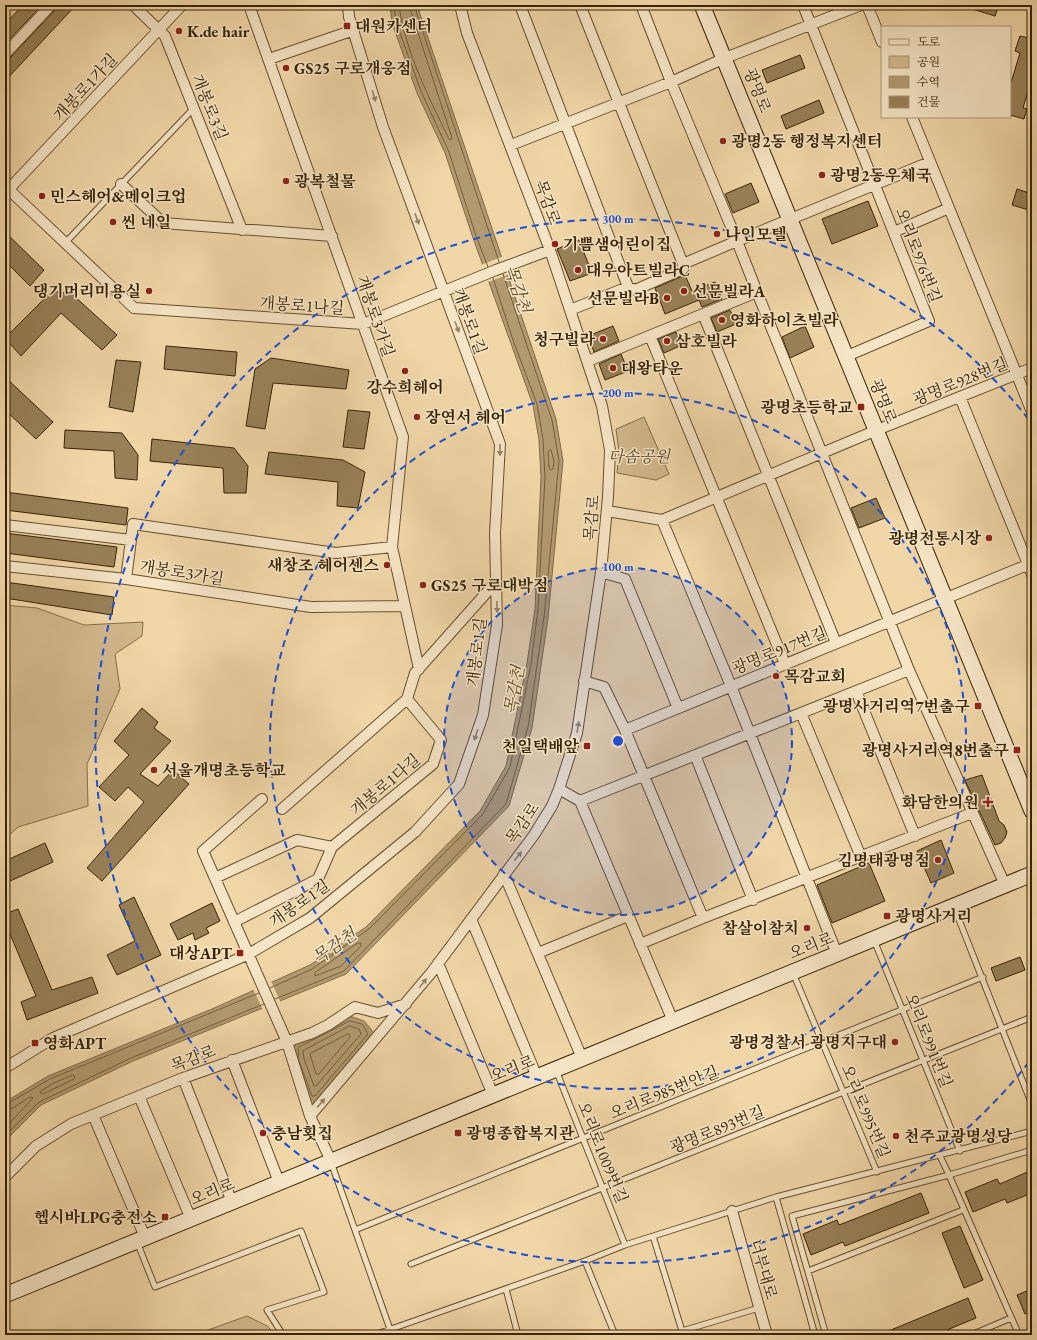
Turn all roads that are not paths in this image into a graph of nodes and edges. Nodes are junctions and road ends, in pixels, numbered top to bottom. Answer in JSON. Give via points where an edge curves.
{"nodes":[{"id":1,"x":51,"y":5,"type":"edge"},
{"id":2,"x":133,"y":5,"type":"edge"},
{"id":3,"x":182,"y":5,"type":"edge"},
{"id":4,"x":249,"y":5,"type":"edge"},
{"id":5,"x":348,"y":5,"type":"edge"},
{"id":6,"x":460,"y":5,"type":"edge"},
{"id":7,"x":520,"y":5,"type":"edge"},
{"id":8,"x":580,"y":5,"type":"edge"},
{"id":9,"x":641,"y":5,"type":"edge"},
{"id":10,"x":702,"y":5,"type":"edge"},
{"id":11,"x":803,"y":5,"type":"edge"},
{"id":12,"x":862,"y":5,"type":"edge"},
{"id":13,"x":867,"y":5,"type":"edge"},
{"id":14,"x":811,"y":24,"type":"junction"},
{"id":15,"x":159,"y":30,"type":"junction"},
{"id":16,"x":354,"y":30,"type":"junction"},
{"id":17,"x":881,"y":40,"type":"edge"},
{"id":18,"x":5,"y":54,"type":"edge"},
{"id":19,"x":725,"y":58,"type":"junction"},
{"id":20,"x":269,"y":59,"type":"junction"},
{"id":21,"x":671,"y":82,"type":"junction"},
{"id":22,"x":618,"y":103,"type":"junction"},
{"id":23,"x":194,"y":107,"type":"junction"},
{"id":24,"x":912,"y":118,"type":"edge"},
{"id":25,"x":565,"y":124,"type":"junction"},
{"id":26,"x":511,"y":145,"type":"junction"},
{"id":27,"x":930,"y":162,"type":"junction"},
{"id":28,"x":121,"y":184,"type":"junction"},
{"id":29,"x":876,"y":185,"type":"junction"},
{"id":30,"x":7,"y":188,"type":"edge"},
{"id":31,"x":949,"y":208,"type":"junction"},
{"id":32,"x":791,"y":219,"type":"junction"},
{"id":33,"x":242,"y":230,"type":"junction"},
{"id":34,"x":894,"y":232,"type":"junction"},
{"id":35,"x":332,"y":236,"type":"junction"},
{"id":36,"x":737,"y":241,"type":"junction"},
{"id":37,"x":65,"y":243,"type":"junction"},
{"id":38,"x":550,"y":250,"type":"junction"},
{"id":39,"x":683,"y":264,"type":"junction"},
{"id":40,"x":628,"y":287,"type":"junction"},
{"id":41,"x":443,"y":291,"type":"junction"},
{"id":42,"x":757,"y":292,"type":"junction"},
{"id":43,"x":570,"y":310,"type":"junction"},
{"id":44,"x":703,"y":314,"type":"junction"},
{"id":45,"x":363,"y":324,"type":"junction"},
{"id":46,"x":650,"y":336,"type":"junction"},
{"id":47,"x":847,"y":356,"type":"junction"},
{"id":48,"x":588,"y":361,"type":"junction"},
{"id":49,"x":1032,"y":368,"type":"edge"},
{"id":50,"x":1016,"y":374,"type":"junction"},
{"id":51,"x":960,"y":397,"type":"junction"},
{"id":52,"x":1032,"y":412,"type":"edge"},
{"id":53,"x":877,"y":430,"type":"junction"},
{"id":54,"x":823,"y":452,"type":"junction"},
{"id":55,"x":769,"y":475,"type":"junction"},
{"id":56,"x":717,"y":497,"type":"junction"},
{"id":57,"x":607,"y":511,"type":"junction"},
{"id":58,"x":662,"y":520,"type":"junction"},
{"id":59,"x":5,"y":525,"type":"edge"},
{"id":60,"x":131,"y":540,"type":"junction"},
{"id":61,"x":392,"y":547,"type":"junction"},
{"id":62,"x":5,"y":566,"type":"edge"},
{"id":63,"x":1031,"y":567,"type":"edge"},
{"id":64,"x":601,"y":572,"type":"junction"},
{"id":65,"x":126,"y":579,"type":"junction"},
{"id":66,"x":496,"y":582,"type":"junction"},
{"id":67,"x":945,"y":598,"type":"junction"},
{"id":68,"x":405,"y":606,"type":"junction"},
{"id":69,"x":890,"y":621,"type":"junction"},
{"id":70,"x":836,"y":643,"type":"junction"},
{"id":71,"x":785,"y":664,"type":"junction"},
{"id":72,"x":419,"y":669,"type":"junction"},
{"id":73,"x":909,"y":670,"type":"junction"},
{"id":74,"x":584,"y":681,"type":"junction"},
{"id":75,"x":731,"y":686,"type":"junction"},
{"id":76,"x":856,"y":691,"type":"junction"},
{"id":77,"x":407,"y":699,"type":"junction"},
{"id":78,"x":678,"y":708,"type":"junction"},
{"id":79,"x":801,"y":713,"type":"junction"},
{"id":80,"x":625,"y":730,"type":"junction"},
{"id":81,"x":750,"y":733,"type":"junction"},
{"id":82,"x":695,"y":755,"type":"junction"},
{"id":83,"x":643,"y":776,"type":"junction"},
{"id":84,"x":559,"y":788,"type":"junction"},
{"id":85,"x":262,"y":799,"type":"dead end"},
{"id":86,"x":580,"y":801,"type":"junction"},
{"id":87,"x":282,"y":809,"type":"dead end"},
{"id":88,"x":1032,"y":810,"type":"edge"},
{"id":89,"x":972,"y":813,"type":"junction"},
{"id":90,"x":915,"y":836,"type":"junction"},
{"id":91,"x":332,"y":847,"type":"junction"},
{"id":92,"x":861,"y":857,"type":"junction"},
{"id":93,"x":504,"y":874,"type":"junction"},
{"id":94,"x":1032,"y":874,"type":"edge"},
{"id":95,"x":215,"y":878,"type":"junction"},
{"id":96,"x":807,"y":878,"type":"junction"},
{"id":97,"x":1005,"y":885,"type":"junction"},
{"id":98,"x":753,"y":900,"type":"junction"},
{"id":99,"x":954,"y":906,"type":"junction"},
{"id":100,"x":628,"y":916,"type":"junction"},
{"id":101,"x":703,"y":918,"type":"junction"},
{"id":102,"x":471,"y":919,"type":"junction"},
{"id":103,"x":234,"y":922,"type":"junction"},
{"id":104,"x":874,"y":939,"type":"junction"},
{"id":105,"x":640,"y":944,"type":"junction"},
{"id":106,"x":538,"y":953,"type":"junction"},
{"id":107,"x":837,"y":954,"type":"junction"},
{"id":108,"x":249,"y":957,"type":"junction"},
{"id":109,"x":438,"y":963,"type":"junction"},
{"id":110,"x":793,"y":972,"type":"junction"},
{"id":111,"x":983,"y":978,"type":"junction"},
{"id":112,"x":406,"y":1004,"type":"junction"},
{"id":113,"x":902,"y":1010,"type":"junction"},
{"id":114,"x":1032,"y":1017,"type":"edge"},
{"id":115,"x":672,"y":1021,"type":"junction"},
{"id":116,"x":1003,"y":1028,"type":"junction"},
{"id":117,"x":285,"y":1038,"type":"junction"},
{"id":118,"x":822,"y":1042,"type":"junction"},
{"id":119,"x":582,"y":1058,"type":"junction"},
{"id":120,"x":232,"y":1060,"type":"junction"},
{"id":121,"x":923,"y":1060,"type":"junction"},
{"id":122,"x":5,"y":1068,"type":"edge"},
{"id":123,"x":556,"y":1069,"type":"junction"},
{"id":124,"x":537,"y":1077,"type":"junction"},
{"id":125,"x":183,"y":1078,"type":"junction"},
{"id":126,"x":843,"y":1092,"type":"junction"},
{"id":127,"x":493,"y":1095,"type":"junction"},
{"id":128,"x":139,"y":1096,"type":"junction"},
{"id":129,"x":1032,"y":1105,"type":"edge"},
{"id":130,"x":93,"y":1115,"type":"junction"},
{"id":131,"x":310,"y":1116,"type":"junction"},
{"id":132,"x":1032,"y":1131,"type":"edge"},
{"id":133,"x":583,"y":1138,"type":"junction"},
{"id":134,"x":1032,"y":1150,"type":"edge"},
{"id":135,"x":960,"y":1151,"type":"junction"},
{"id":136,"x":940,"y":1156,"type":"junction"},
{"id":137,"x":331,"y":1161,"type":"junction"},
{"id":138,"x":877,"y":1172,"type":"junction"},
{"id":139,"x":948,"y":1175,"type":"junction"},
{"id":140,"x":5,"y":1177,"type":"edge"},
{"id":141,"x":279,"y":1182,"type":"junction"},
{"id":142,"x":604,"y":1188,"type":"junction"},
{"id":143,"x":776,"y":1197,"type":"junction"},
{"id":144,"x":232,"y":1202,"type":"junction"},
{"id":145,"x":963,"y":1210,"type":"junction"},
{"id":146,"x":732,"y":1211,"type":"junction"},
{"id":147,"x":191,"y":1219,"type":"junction"},
{"id":148,"x":355,"y":1230,"type":"junction"},
{"id":149,"x":653,"y":1236,"type":"junction"},
{"id":150,"x":141,"y":1239,"type":"junction"},
{"id":151,"x":625,"y":1245,"type":"junction"},
{"id":152,"x":585,"y":1261,"type":"junction"},
{"id":153,"x":410,"y":1264,"type":"dead end"},
{"id":154,"x":808,"y":1272,"type":"junction"},
{"id":155,"x":506,"y":1289,"type":"junction"},
{"id":156,"x":5,"y":1295,"type":"edge"},
{"id":157,"x":760,"y":1308,"type":"junction"},
{"id":158,"x":1011,"y":1318,"type":"junction"},
{"id":159,"x":391,"y":1332,"type":"edge"},
{"id":160,"x":683,"y":1333,"type":"edge"},
{"id":161,"x":1032,"y":1334,"type":"edge"},
{"id":162,"x":283,"y":1335,"type":"edge"},
{"id":163,"x":374,"y":1335,"type":"edge"},
{"id":164,"x":518,"y":1335,"type":"edge"},
{"id":165,"x":615,"y":1335,"type":"edge"},
{"id":166,"x":767,"y":1335,"type":"edge"},
{"id":167,"x":815,"y":1335,"type":"edge"},
{"id":168,"x":826,"y":1335,"type":"edge"},
{"id":169,"x":971,"y":1335,"type":"edge"},
{"id":170,"x":1019,"y":1335,"type":"edge"},
{"id":171,"x":1029,"y":1335,"type":"edge"}],
"edges":[{"from":1,"to":18,"type":"street"},
{"from":2,"to":15,"type":"street","name":"개봉로3길"},
{"from":3,"to":15,"type":"street","name":"개봉로1가길"},
{"from":4,"to":20,"type":"street","name":"개봉로3가길"},
{"from":5,"to":16,"type":"street","name":"개봉로1길"},
{"from":6,"to":26,"type":"street","name":"목감로","via":[[467,33]]},
{"from":7,"to":25,"type":"street"},
{"from":8,"to":22,"type":"street"},
{"from":9,"to":21,"type":"street"},
{"from":10,"to":19,"type":"main road","name":"광명로"},
{"from":11,"to":14,"type":"street","name":"오리로976번길"},
{"from":12,"to":14,"type":"street"},
{"from":13,"to":17,"type":"street"},
{"from":14,"to":19,"type":"street"},
{"from":14,"to":29,"type":"street","name":"오리로976번길"},
{"from":15,"to":23,"type":"street","name":"개봉로3길","via":[[165,36]]},
{"from":15,"to":30,"type":"street","name":"개봉로1가길"},
{"from":16,"to":20,"type":"street"},
{"from":16,"to":41,"type":"street","name":"개봉로1길","one_way":true,"via":[[383,127]]},
{"from":19,"to":21,"type":"street"},
{"from":19,"to":32,"type":"main road","name":"광명로"},
{"from":20,"to":35,"type":"street","name":"개봉로3가길"},
{"from":21,"to":22,"type":"street"},
{"from":21,"to":36,"type":"street"},
{"from":22,"to":25,"type":"street"},
{"from":22,"to":39,"type":"street"},
{"from":23,"to":28,"type":"lane"},
{"from":23,"to":33,"type":"street","name":"개봉로3길"},
{"from":24,"to":27,"type":"street"},
{"from":25,"to":26,"type":"street"},
{"from":25,"to":40,"type":"street"},
{"from":26,"to":38,"type":"street","name":"목감로"},
{"from":27,"to":29,"type":"street"},
{"from":27,"to":31,"type":"street"},
{"from":28,"to":33,"type":"street","via":[[163,223]]},
{"from":28,"to":37,"type":"lane"},
{"from":29,"to":32,"type":"street"},
{"from":29,"to":34,"type":"street","name":"오리로976번길"},
{"from":30,"to":37,"type":"street","name":"개봉로1나길"},
{"from":31,"to":34,"type":"street"},
{"from":31,"to":50,"type":"street"},
{"from":32,"to":36,"type":"street"},
{"from":32,"to":47,"type":"main road","name":"광명로"},
{"from":33,"to":35,"type":"street"},
{"from":34,"to":47,"type":"street","name":"오리로976번길","via":[[928,321]]},
{"from":35,"to":45,"type":"street","name":"개봉로3가길"},
{"from":36,"to":39,"type":"street"},
{"from":36,"to":42,"type":"street"},
{"from":37,"to":45,"type":"street","name":"개봉로1나길","via":[[134,308]]},
{"from":38,"to":41,"type":"street","name":"개봉로1나길"},
{"from":38,"to":43,"type":"street","name":"목감로"},
{"from":39,"to":40,"type":"street","via":[[682,269],[635,290]]},
{"from":40,"to":43,"type":"street"},
{"from":41,"to":45,"type":"street","name":"개봉로1나길"},
{"from":41,"to":66,"type":"street","name":"개봉로1길","one_way":true,"via":[[500,444]]},
{"from":42,"to":44,"type":"street"},
{"from":42,"to":54,"type":"street"},
{"from":43,"to":48,"type":"street","name":"목감로"},
{"from":44,"to":46,"type":"street"},
{"from":44,"to":55,"type":"street"},
{"from":45,"to":61,"type":"street","name":"개봉로3가길","via":[[403,437]]},
{"from":46,"to":48,"type":"street"},
{"from":46,"to":56,"type":"street"},
{"from":47,"to":53,"type":"main road","name":"광명로"},
{"from":48,"to":57,"type":"street","name":"목감로","via":[[602,406],[610,450]]},
{"from":49,"to":50,"type":"street","name":"광명로928번길"},
{"from":50,"to":51,"type":"street","name":"광명로928번길"},
{"from":50,"to":52,"type":"street"},
{"from":51,"to":53,"type":"street","name":"광명로928번길"},
{"from":51,"to":63,"type":"street"},
{"from":53,"to":54,"type":"street","name":"광명로928번길"},
{"from":53,"to":67,"type":"main road","name":"광명로"},
{"from":54,"to":55,"type":"street","name":"광명로928번길"},
{"from":54,"to":69,"type":"street"},
{"from":55,"to":56,"type":"street","name":"광명로928번길"},
{"from":55,"to":70,"type":"street"},
{"from":56,"to":58,"type":"street","name":"광명로928번길"},
{"from":56,"to":71,"type":"street"},
{"from":57,"to":58,"type":"street"},
{"from":57,"to":64,"type":"street","name":"목감로"},
{"from":58,"to":75,"type":"street"},
{"from":59,"to":60,"type":"street"},
{"from":60,"to":61,"type":"street","name":"개봉로3가길","via":[[133,524],[336,553]]},
{"from":60,"to":65,"type":"street","name":"개봉로3가길"},
{"from":61,"to":68,"type":"street","name":"개봉로3가길"},
{"from":62,"to":65,"type":"street"},
{"from":63,"to":67,"type":"street","name":"광명로917번길"},
{"from":64,"to":74,"type":"street","name":"목감로"},
{"from":64,"to":78,"type":"street","via":[[625,579]]},
{"from":65,"to":68,"type":"street","name":"개봉로3가길","via":[[311,607]]},
{"from":66,"to":72,"type":"street"},
{"from":66,"to":108,"type":"street","name":"개봉로1길","one_way":true,"via":[[497,625],[483,715],[459,784],[415,832],[310,918]]},
{"from":67,"to":69,"type":"street","name":"광명로917번길"},
{"from":67,"to":88,"type":"main road","name":"광명로"},
{"from":68,"to":72,"type":"street","name":"개봉로3가길"},
{"from":69,"to":70,"type":"street","name":"광명로917번길"},
{"from":69,"to":73,"type":"street"},
{"from":70,"to":71,"type":"street","name":"광명로917번길"},
{"from":71,"to":75,"type":"street","name":"광명로917번길"},
{"from":72,"to":77,"type":"street","via":[[415,673]]},
{"from":73,"to":76,"type":"street"},
{"from":73,"to":89,"type":"street"},
{"from":74,"to":80,"type":"street","via":[[604,687]]},
{"from":84,"to":74,"type":"street","name":"목감로","one_way":true,"via":[[577,733]]},
{"from":75,"to":78,"type":"street","name":"광명로917번길"},
{"from":75,"to":81,"type":"street"},
{"from":76,"to":79,"type":"street"},
{"from":76,"to":90,"type":"street"},
{"from":77,"to":87,"type":"street"},
{"from":77,"to":91,"type":"street","name":"개봉로1다길","via":[[441,740],[433,764]]},
{"from":78,"to":80,"type":"street","name":"광명로917번길"},
{"from":79,"to":81,"type":"street"},
{"from":79,"to":92,"type":"street"},
{"from":80,"to":83,"type":"street"},
{"from":81,"to":82,"type":"street"},
{"from":81,"to":96,"type":"street"},
{"from":82,"to":83,"type":"street"},
{"from":82,"to":98,"type":"street"},
{"from":83,"to":86,"type":"street"},
{"from":83,"to":101,"type":"street"},
{"from":84,"to":86,"type":"street"},
{"from":93,"to":84,"type":"street","name":"목감로","one_way":true,"via":[[552,806]]},
{"from":85,"to":95,"type":"street","via":[[203,851]]},
{"from":86,"to":100,"type":"street"},
{"from":89,"to":90,"type":"street"},
{"from":89,"to":97,"type":"street"},
{"from":90,"to":92,"type":"street"},
{"from":91,"to":95,"type":"street","via":[[298,840]]},
{"from":91,"to":103,"type":"street","via":[[318,879]]},
{"from":92,"to":96,"type":"street"},
{"from":93,"to":102,"type":"street","name":"목감로"},
{"from":93,"to":106,"type":"street"},
{"from":94,"to":97,"type":"main road","name":"오리로"},
{"from":95,"to":103,"type":"street"},
{"from":96,"to":98,"type":"street"},
{"from":96,"to":107,"type":"street"},
{"from":97,"to":99,"type":"main road","name":"오리로"},
{"from":98,"to":101,"type":"street"},
{"from":99,"to":104,"type":"main road","name":"오리로"},
{"from":99,"to":111,"type":"lane"},
{"from":100,"to":105,"type":"street"},
{"from":100,"to":106,"type":"street"},
{"from":101,"to":105,"type":"street"},
{"from":102,"to":109,"type":"street","name":"목감로"},
{"from":102,"to":124,"type":"street"},
{"from":103,"to":108,"type":"street"},
{"from":104,"to":107,"type":"main road","name":"오리로"},
{"from":104,"to":113,"type":"lane","name":"오리로991번길"},
{"from":105,"to":115,"type":"street"},
{"from":106,"to":119,"type":"street"},
{"from":107,"to":110,"type":"main road","name":"오리로"},
{"from":108,"to":117,"type":"street"},
{"from":108,"to":122,"type":"street","name":"개봉로1길","via":[[53,1038]]},
{"from":112,"to":109,"type":"street","name":"목감로","one_way":true},
{"from":109,"to":127,"type":"street"},
{"from":110,"to":115,"type":"main road","name":"오리로"},
{"from":110,"to":118,"type":"lane","name":"오리로995번길"},
{"from":111,"to":113,"type":"lane","name":"오리로985번안길"},
{"from":111,"to":116,"type":"lane"},
{"from":112,"to":117,"type":"street","name":"목감로","via":[[378,1013],[355,1008],[328,1025]]},
{"from":131,"to":112,"type":"street","name":"목감로","one_way":true},
{"from":113,"to":118,"type":"lane","name":"오리로985번안길"},
{"from":113,"to":121,"type":"lane","name":"오리로991번길"},
{"from":114,"to":116,"type":"lane","name":"광명로893번길"},
{"from":115,"to":119,"type":"main road","name":"오리로"},
{"from":116,"to":121,"type":"lane","name":"광명로893번길"},
{"from":116,"to":129,"type":"lane"},
{"from":117,"to":120,"type":"street","name":"목감로"},
{"from":117,"to":131,"type":"street"},
{"from":118,"to":126,"type":"lane","name":"오리로995번길"},
{"from":118,"to":133,"type":"lane","name":"오리로985번안길"},
{"from":119,"to":123,"type":"main road","name":"오리로"},
{"from":120,"to":125,"type":"street","name":"목감로"},
{"from":120,"to":141,"type":"street"},
{"from":121,"to":126,"type":"lane","name":"광명로893번길"},
{"from":121,"to":135,"type":"lane","name":"오리로991번길"},
{"from":123,"to":124,"type":"main road","name":"오리로"},
{"from":123,"to":133,"type":"lane","name":"오리로1009번길"},
{"from":124,"to":127,"type":"main road","name":"오리로"},
{"from":125,"to":128,"type":"street","name":"목감로"},
{"from":125,"to":144,"type":"street"},
{"from":126,"to":138,"type":"lane","name":"오리로995번길"},
{"from":126,"to":142,"type":"lane","name":"광명로893번길"},
{"from":127,"to":137,"type":"main road","name":"오리로"},
{"from":128,"to":130,"type":"street","name":"목감로"},
{"from":128,"to":147,"type":"street"},
{"from":130,"to":140,"type":"street","name":"목감로","via":[[71,1124],[36,1146]]},
{"from":130,"to":150,"type":"street"},
{"from":131,"to":137,"type":"street"},
{"from":132,"to":135,"type":"lane"},
{"from":133,"to":142,"type":"lane","name":"오리로1009번길"},
{"from":133,"to":148,"type":"lane","name":"오리로985번안길"},
{"from":134,"to":139,"type":"lane"},
{"from":135,"to":136,"type":"lane"},
{"from":136,"to":138,"type":"lane"},
{"from":136,"to":139,"type":"lane"},
{"from":137,"to":141,"type":"main road","name":"오리로"},
{"from":137,"to":148,"type":"lane"},
{"from":138,"to":143,"type":"lane"},
{"from":139,"to":145,"type":"lane"},
{"from":139,"to":154,"type":"lane","via":[[792,1216]]},
{"from":141,"to":144,"type":"main road","name":"오리로"},
{"from":142,"to":151,"type":"lane","name":"오리로1009번길"},
{"from":142,"to":153,"type":"lane","name":"광명로893번길"},
{"from":143,"to":146,"type":"lane"},
{"from":143,"to":167,"type":"lane"},
{"from":144,"to":147,"type":"main road","name":"오리로"},
{"from":145,"to":154,"type":"lane"},
{"from":145,"to":158,"type":"lane"},
{"from":146,"to":149,"type":"lane"},
{"from":146,"to":157,"type":"street","name":"너부대로"},
{"from":147,"to":150,"type":"main road","name":"오리로"},
{"from":148,"to":159,"type":"lane"},
{"from":149,"to":151,"type":"lane"},
{"from":149,"to":160,"type":"lane"},
{"from":150,"to":156,"type":"main road","name":"오리로"},
{"from":150,"to":162,"type":"lane","via":[[156,1287],[301,1231],[324,1292],[267,1310]]},
{"from":151,"to":152,"type":"lane"},
{"from":152,"to":155,"type":"lane"},
{"from":152,"to":165,"type":"lane"},
{"from":154,"to":168,"type":"lane"},
{"from":155,"to":159,"type":"lane"},
{"from":155,"to":164,"type":"lane"},
{"from":157,"to":160,"type":"lane"},
{"from":157,"to":166,"type":"street","name":"너부대로"},
{"from":158,"to":169,"type":"lane"},
{"from":158,"to":170,"type":"lane"},
{"from":159,"to":163,"type":"lane"},
{"from":161,"to":171,"type":"lane"}]}
